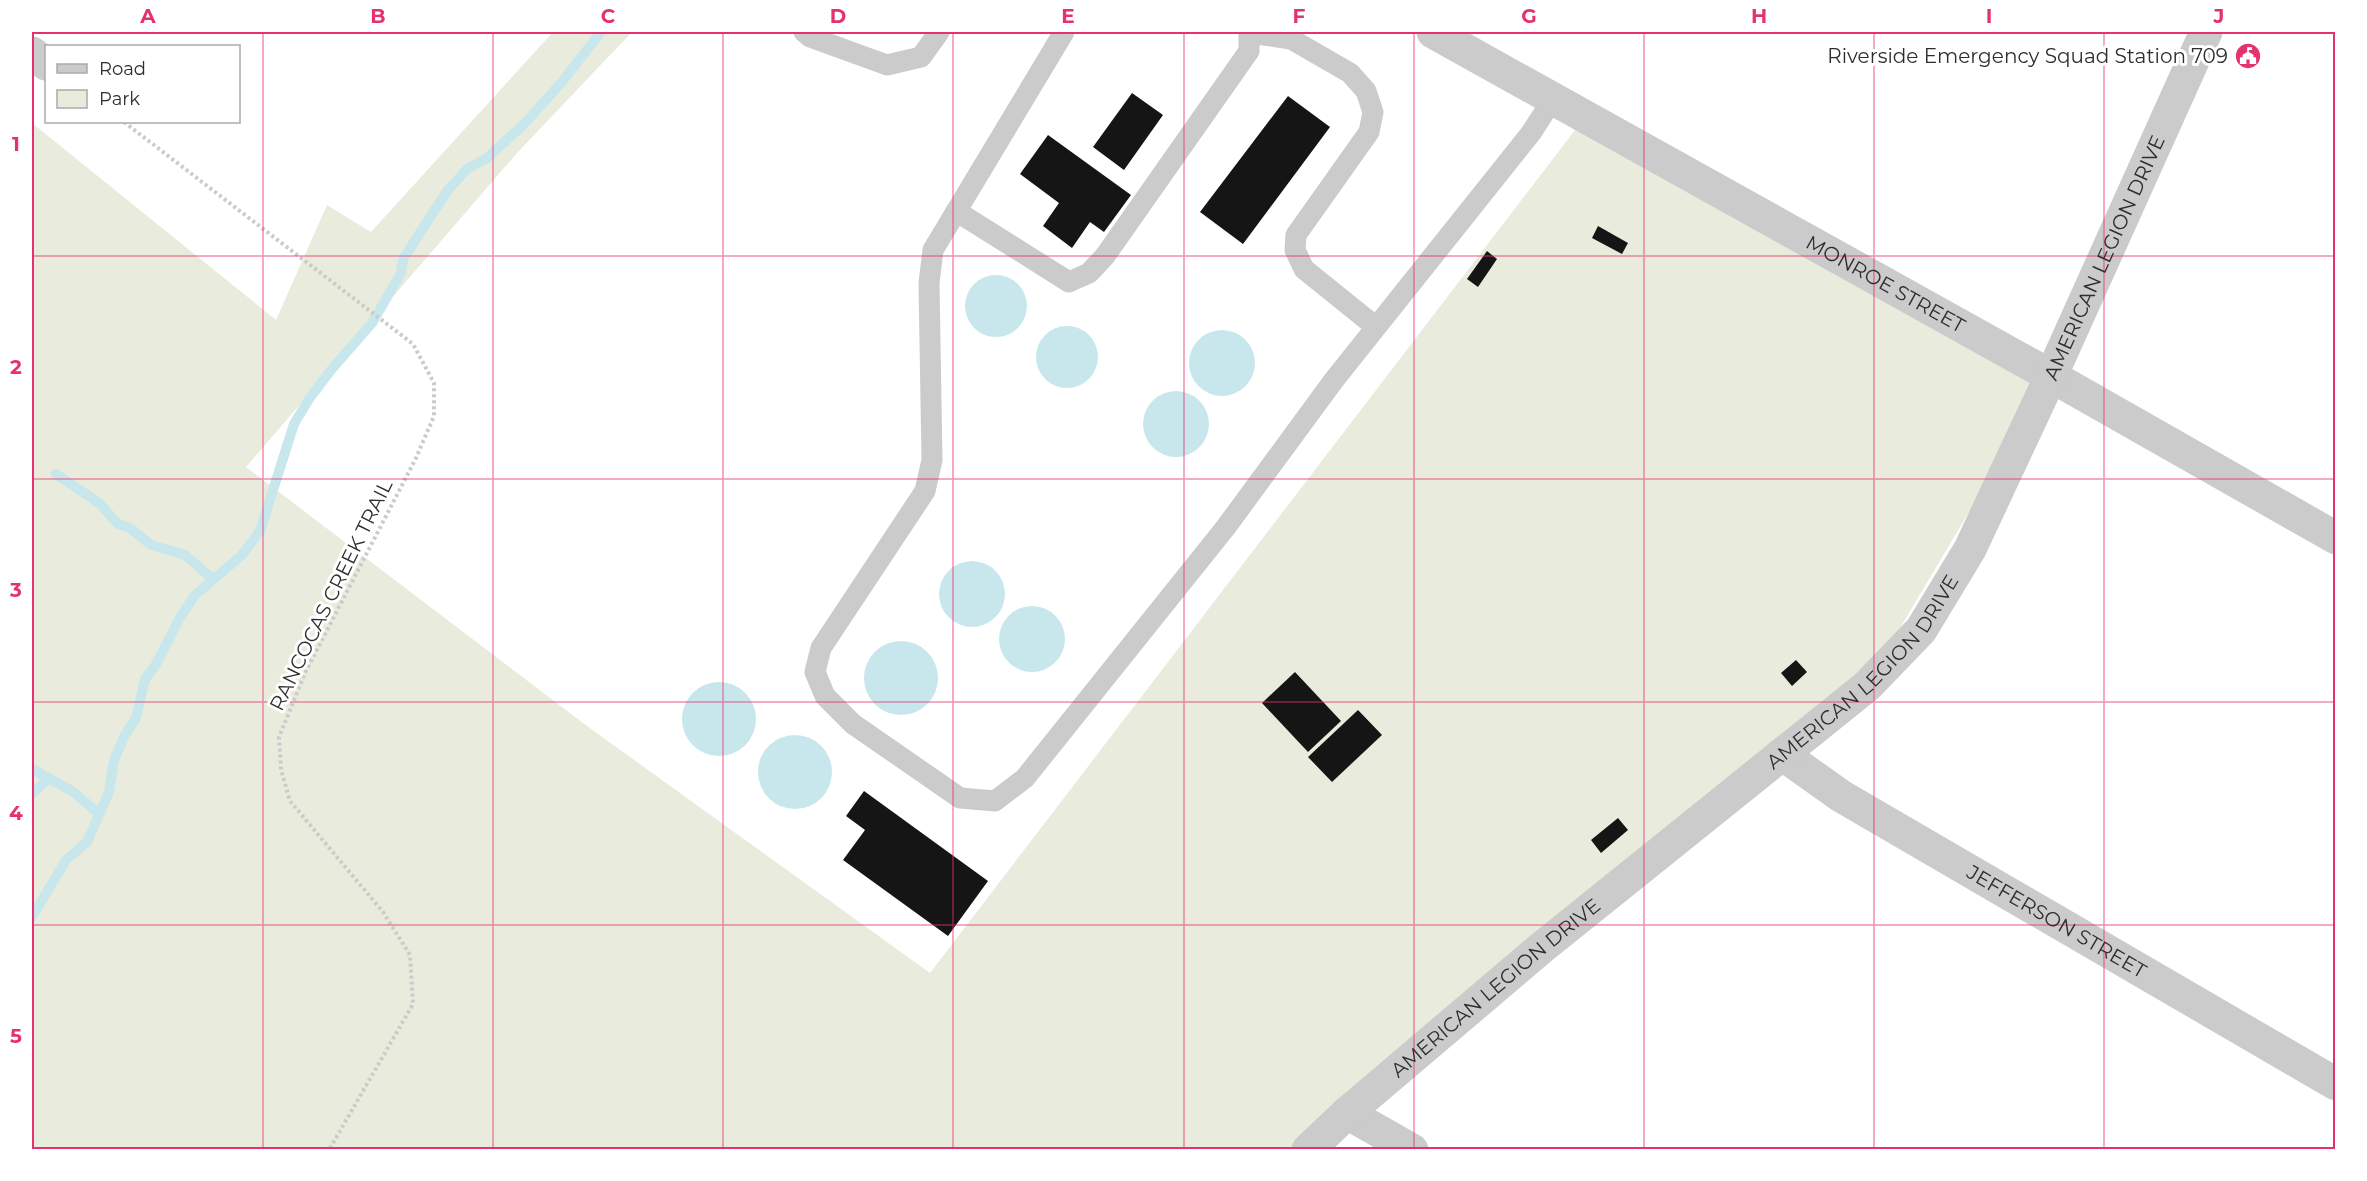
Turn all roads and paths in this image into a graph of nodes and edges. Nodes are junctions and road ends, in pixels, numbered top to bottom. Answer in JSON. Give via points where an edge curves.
{"nodes":[{"id":1,"x":804,"y":32,"type":"edge"},
{"id":2,"x":939,"y":32,"type":"edge"},
{"id":3,"x":1064,"y":32,"type":"edge"},
{"id":4,"x":1249,"y":32,"type":"edge"},
{"id":5,"x":1433,"y":32,"type":"edge"},
{"id":6,"x":2206,"y":32,"type":"edge"},
{"id":7,"x":32,"y":53,"type":"edge"},
{"id":8,"x":45,"y":63,"type":"edge"},
{"id":9,"x":1553,"y":99,"type":"junction"},
{"id":10,"x":125,"y":123,"type":"edge"},
{"id":11,"x":956,"y":210,"type":"junction"},
{"id":12,"x":1376,"y":327,"type":"junction"},
{"id":13,"x":2051,"y":376,"type":"junction"},
{"id":14,"x":2336,"y":538,"type":"edge"},
{"id":15,"x":1782,"y":754,"type":"junction"},
{"id":16,"x":2336,"y":1083,"type":"edge"},
{"id":17,"x":1347,"y":1113,"type":"junction"},
{"id":18,"x":329,"y":1149,"type":"edge"},
{"id":19,"x":1308,"y":1149,"type":"edge"},
{"id":20,"x":1412,"y":1149,"type":"edge"}],
"edges":[{"from":1,"to":2,"type":"lane","via":[[886,65],[921,57]]},
{"from":3,"to":11,"type":"lane"},
{"from":4,"to":11,"type":"lane","via":[[1249,51],[1105,256],[1089,273],[1069,282]]},
{"from":4,"to":12,"type":"lane","via":[[1291,39],[1350,73],[1366,91],[1373,112],[1369,132],[1296,235],[1295,249],[1304,268]]},
{"from":5,"to":9,"type":"street","name":"MONROE STREET"},
{"from":6,"to":13,"type":"street","name":"AMERICAN LEGION DRIVE"},
{"from":7,"to":8,"type":"street"},
{"from":9,"to":12,"type":"lane","via":[[1531,133]]},
{"from":9,"to":13,"type":"street","name":"MONROE STREET"},
{"from":10,"to":18,"type":"path","name":"RANCOCAS CREEK TRAIL","via":[[413,344],[434,383],[434,416],[416,458],[306,671],[279,737],[281,770],[290,801],[383,912],[411,955],[413,1004]]},
{"from":11,"to":12,"type":"lane","via":[[933,250],[929,283],[932,460],[925,492],[821,648],[815,672],[825,696],[854,724],[960,798],[995,801],[1025,778],[1226,527]]},
{"from":13,"to":14,"type":"street","name":"MONROE STREET"},
{"from":13,"to":15,"type":"street","name":"AMERICAN LEGION DRIVE","via":[[1970,549],[1921,630],[1867,686]]},
{"from":15,"to":16,"type":"street","name":"JEFFERSON STREET","via":[[1841,796]]},
{"from":15,"to":17,"type":"street","name":"AMERICAN LEGION DRIVE","via":[[1540,949]]},
{"from":17,"to":19,"type":"street","name":"AMERICAN LEGION DRIVE"},
{"from":17,"to":20,"type":"street"}]}
